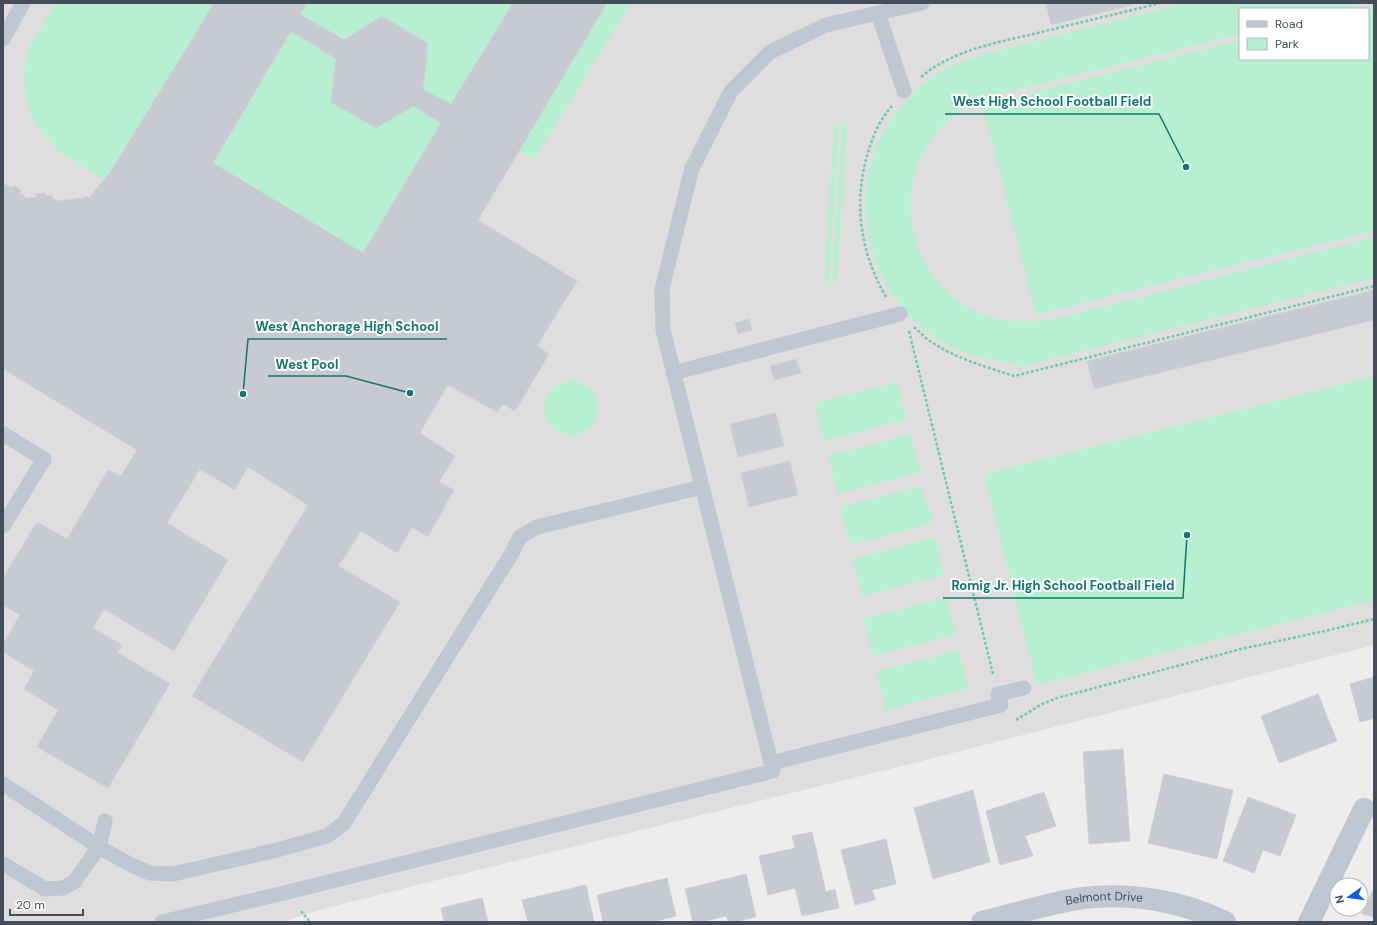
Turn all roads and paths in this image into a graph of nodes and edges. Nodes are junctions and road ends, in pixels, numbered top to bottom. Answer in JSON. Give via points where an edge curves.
{"nodes":[{"id":1,"x":23,"y":3,"type":"edge"},
{"id":2,"x":922,"y":3,"type":"edge"},
{"id":3,"x":1160,"y":3,"type":"edge"},
{"id":4,"x":878,"y":13,"type":"junction"},
{"id":5,"x":3,"y":39,"type":"edge"},
{"id":6,"x":904,"y":91,"type":"junction"},
{"id":7,"x":1374,"y":286,"type":"edge"},
{"id":8,"x":903,"y":318,"type":"junction"},
{"id":9,"x":673,"y":373,"type":"junction"},
{"id":10,"x":3,"y":434,"type":"edge"},
{"id":11,"x":702,"y":487,"type":"junction"},
{"id":12,"x":3,"y":526,"type":"edge"},
{"id":13,"x":1374,"y":619,"type":"edge"},
{"id":14,"x":1024,"y":688,"type":"dead end"},
{"id":15,"x":998,"y":694,"type":"junction"},
{"id":16,"x":1011,"y":721,"type":"dead end"},
{"id":17,"x":771,"y":763,"type":"junction"},
{"id":18,"x":3,"y":784,"type":"edge"},
{"id":19,"x":1364,"y":809,"type":"dead end"},
{"id":20,"x":105,"y":821,"type":"dead end"},
{"id":21,"x":99,"y":847,"type":"junction"},
{"id":22,"x":3,"y":864,"type":"edge"},
{"id":23,"x":301,"y":911,"type":"dead end"},
{"id":24,"x":162,"y":922,"type":"edge"},
{"id":25,"x":310,"y":922,"type":"edge"},
{"id":26,"x":982,"y":922,"type":"edge"},
{"id":27,"x":1225,"y":922,"type":"edge"},
{"id":28,"x":1309,"y":922,"type":"edge"}],
"edges":[{"from":1,"to":5,"type":"lane"},
{"from":2,"to":4,"type":"lane"},
{"from":3,"to":6,"type":"path","via":[[962,53],[931,69]]},
{"from":4,"to":6,"type":"lane"},
{"from":4,"to":9,"type":"lane","via":[[826,25],[770,52],[731,91],[692,168],[662,289],[663,330]]},
{"from":6,"to":8,"type":"path","via":[[888,110],[874,135],[863,170],[860,208],[864,244],[877,281],[889,303]]},
{"from":7,"to":8,"type":"path","via":[[1014,376],[963,358],[933,343]]},
{"from":8,"to":9,"type":"lane"},
{"from":8,"to":15,"type":"path"},
{"from":9,"to":11,"type":"lane"},
{"from":10,"to":12,"type":"lane","via":[[44,459]]},
{"from":11,"to":17,"type":"lane"},
{"from":11,"to":21,"type":"lane","via":[[537,527],[520,537],[344,823],[327,836],[173,874],[150,873]]},
{"from":13,"to":16,"type":"path","via":[[1241,649],[1057,698]]},
{"from":14,"to":15,"type":"lane"},
{"from":15,"to":17,"type":"lane","via":[[1001,705]]},
{"from":17,"to":24,"type":"lane","via":[[773,771]]},
{"from":18,"to":21,"type":"lane"},
{"from":19,"to":28,"type":"street"},
{"from":20,"to":21,"type":"lane"},
{"from":21,"to":22,"type":"lane","via":[[74,882],[63,888],[45,889]]},
{"from":23,"to":25,"type":"path"},
{"from":26,"to":27,"type":"street","name":"Belmont Drive","via":[[1057,903],[1107,897],[1154,900],[1180,905]]}]}
